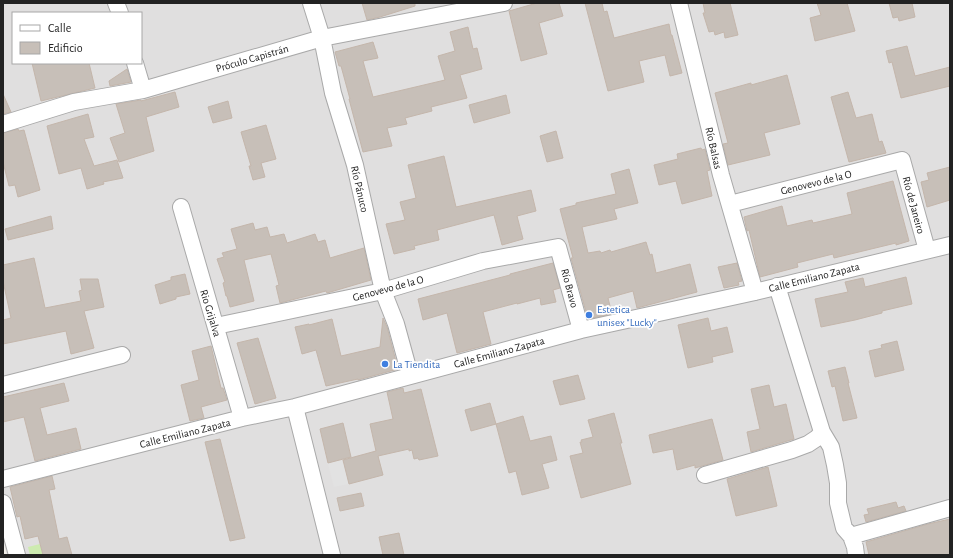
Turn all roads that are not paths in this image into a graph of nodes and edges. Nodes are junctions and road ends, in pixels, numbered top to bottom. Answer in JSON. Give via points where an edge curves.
{"nodes":[{"id":1,"x":311,"y":3,"type":"edge"},
{"id":2,"x":679,"y":3,"type":"edge"},
{"id":3,"x":496,"y":4,"type":"edge"},
{"id":4,"x":322,"y":38,"type":"junction"},
{"id":5,"x":135,"y":64,"type":"edge"},
{"id":6,"x":143,"y":90,"type":"junction"},
{"id":7,"x":3,"y":124,"type":"edge"},
{"id":8,"x":902,"y":160,"type":"joint"},
{"id":9,"x":730,"y":204,"type":"junction"},
{"id":10,"x":181,"y":207,"type":"dead end"},
{"id":11,"x":950,"y":244,"type":"edge"},
{"id":12,"x":558,"y":246,"type":"joint"},
{"id":13,"x":927,"y":250,"type":"junction"},
{"id":14,"x":777,"y":286,"type":"junction"},
{"id":15,"x":383,"y":291,"type":"junction"},
{"id":16,"x":755,"y":292,"type":"junction"},
{"id":17,"x":216,"y":326,"type":"junction"},
{"id":18,"x":581,"y":330,"type":"junction"},
{"id":19,"x":122,"y":355,"type":"dead end"},
{"id":20,"x":410,"y":375,"type":"junction"},
{"id":21,"x":3,"y":385,"type":"edge"},
{"id":22,"x":295,"y":407,"type":"junction"},
{"id":23,"x":242,"y":418,"type":"junction"},
{"id":24,"x":822,"y":432,"type":"junction"},
{"id":25,"x":705,"y":474,"type":"dead end"},
{"id":26,"x":3,"y":479,"type":"edge"},
{"id":27,"x":3,"y":503,"type":"edge"},
{"id":28,"x":950,"y":508,"type":"edge"},
{"id":29,"x":851,"y":536,"type":"junction"},
{"id":30,"x":17,"y":555,"type":"edge"},
{"id":31,"x":332,"y":555,"type":"edge"},
{"id":32,"x":856,"y":555,"type":"edge"}],
"edges":[{"from":1,"to":4,"type":"street","name":"Río Pánuco"},
{"from":2,"to":9,"type":"street","name":"Río Balsas"},
{"from":3,"to":4,"type":"street","name":"Próculo Capistrán"},
{"from":4,"to":6,"type":"street","name":"Próculo Capistrán"},
{"from":4,"to":15,"type":"street","name":"Río Pánuco","via":[[333,93],[355,165]]},
{"from":5,"to":6,"type":"street"},
{"from":6,"to":7,"type":"street","name":"Próculo Capistrán","via":[[74,102]]},
{"from":8,"to":9,"type":"street","name":"Genovevo de la O"},
{"from":8,"to":13,"type":"street","name":"Río de Janeiro"},
{"from":9,"to":16,"type":"street","name":"Río Balsas"},
{"from":10,"to":17,"type":"street","name":"Rio Grijalva"},
{"from":11,"to":13,"type":"street","name":"Calle Emiliano Zapata"},
{"from":12,"to":15,"type":"street","name":"Genovevo de la O","via":[[483,261]]},
{"from":12,"to":18,"type":"street","name":"Río Bravo"},
{"from":13,"to":14,"type":"street","name":"Calle Emiliano Zapata"},
{"from":14,"to":16,"type":"street","name":"Calle Emiliano Zapata"},
{"from":14,"to":24,"type":"street"},
{"from":15,"to":17,"type":"street","name":"Genovevo de la O"},
{"from":15,"to":20,"type":"street","name":"Río Pánuco","via":[[396,324]]},
{"from":16,"to":18,"type":"street","name":"Calle Emiliano Zapata"},
{"from":17,"to":23,"type":"street","name":"Rio Grijalva"},
{"from":18,"to":20,"type":"street","name":"Calle Emiliano Zapata"},
{"from":19,"to":21,"type":"street"},
{"from":20,"to":22,"type":"street","name":"Calle Emiliano Zapata"},
{"from":22,"to":23,"type":"street","name":"Calle Emiliano Zapata"},
{"from":22,"to":31,"type":"street"},
{"from":23,"to":26,"type":"street","name":"Calle Emiliano Zapata"},
{"from":24,"to":25,"type":"street","via":[[808,444],[792,450]]},
{"from":24,"to":29,"type":"street","via":[[831,447],[838,483],[838,503],[844,528]]},
{"from":27,"to":30,"type":"street"},
{"from":28,"to":29,"type":"street"},
{"from":29,"to":32,"type":"street"}]}
